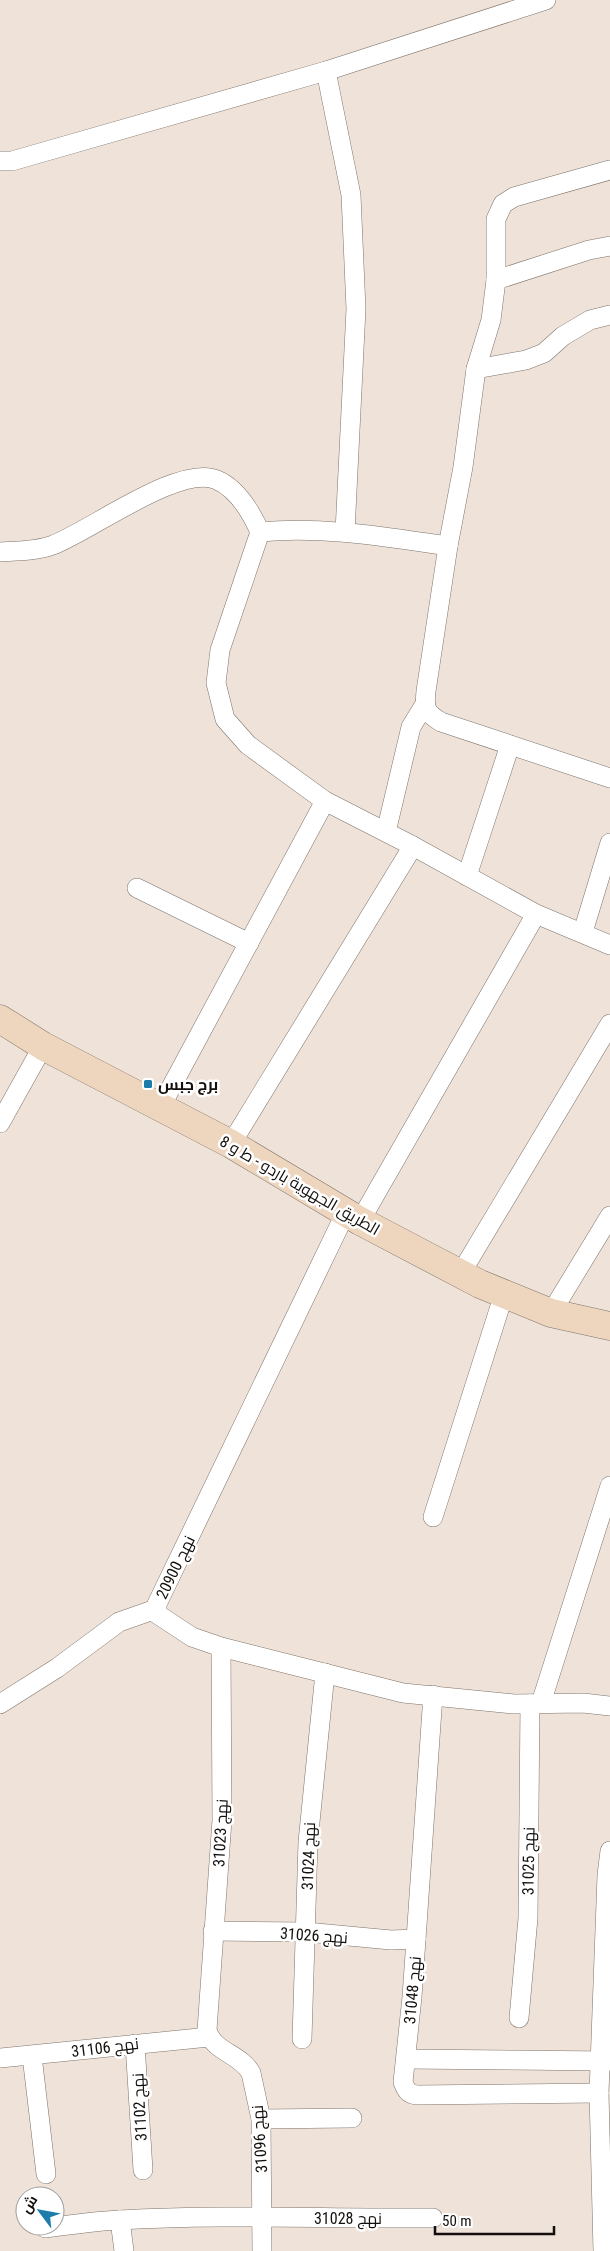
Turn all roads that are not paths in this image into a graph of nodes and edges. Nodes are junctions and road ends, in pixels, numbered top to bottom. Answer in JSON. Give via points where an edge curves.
{"nodes":[{"id":1,"x":546,"y":0,"type":"edge"},
{"id":2,"x":326,"y":71,"type":"junction"},
{"id":3,"x":0,"y":161,"type":"edge"},
{"id":4,"x":610,"y":170,"type":"edge"},
{"id":5,"x":610,"y":246,"type":"edge"},
{"id":6,"x":496,"y":280,"type":"junction"},
{"id":7,"x":610,"y":315,"type":"edge"},
{"id":8,"x":476,"y":369,"type":"junction"},
{"id":9,"x":260,"y":532,"type":"junction"},
{"id":10,"x":345,"y":532,"type":"junction"},
{"id":11,"x":448,"y":546,"type":"junction"},
{"id":12,"x":0,"y":552,"type":"edge"},
{"id":13,"x":425,"y":704,"type":"junction"},
{"id":14,"x":510,"y":745,"type":"junction"},
{"id":15,"x":610,"y":778,"type":"edge"},
{"id":16,"x":325,"y":801,"type":"junction"},
{"id":17,"x":386,"y":832,"type":"junction"},
{"id":18,"x":610,"y":843,"type":"edge"},
{"id":19,"x":413,"y":846,"type":"junction"},
{"id":20,"x":467,"y":876,"type":"junction"},
{"id":21,"x":137,"y":888,"type":"dead end"},
{"id":22,"x":536,"y":914,"type":"junction"},
{"id":23,"x":583,"y":932,"type":"junction"},
{"id":24,"x":249,"y":943,"type":"junction"},
{"id":25,"x":610,"y":945,"type":"edge"},
{"id":26,"x":0,"y":1018,"type":"edge"},
{"id":27,"x":610,"y":1024,"type":"edge"},
{"id":28,"x":44,"y":1046,"type":"junction"},
{"id":29,"x":160,"y":1108,"type":"junction"},
{"id":30,"x":0,"y":1123,"type":"edge"},
{"id":31,"x":231,"y":1144,"type":"junction"},
{"id":32,"x":610,"y":1216,"type":"edge"},
{"id":33,"x":353,"y":1217,"type":"junction"},
{"id":34,"x":461,"y":1273,"type":"junction"},
{"id":35,"x":504,"y":1294,"type":"junction"},
{"id":36,"x":551,"y":1313,"type":"junction"},
{"id":37,"x":610,"y":1326,"type":"edge"},
{"id":38,"x":610,"y":1486,"type":"edge"},
{"id":39,"x":432,"y":1516,"type":"dead end"},
{"id":40,"x":156,"y":1608,"type":"junction"},
{"id":41,"x":221,"y":1648,"type":"junction"},
{"id":42,"x":324,"y":1673,"type":"junction"},
{"id":43,"x":433,"y":1695,"type":"junction"},
{"id":44,"x":0,"y":1704,"type":"edge"},
{"id":45,"x":528,"y":1704,"type":"junction"},
{"id":46,"x":610,"y":1706,"type":"edge"},
{"id":47,"x":610,"y":1851,"type":"edge"},
{"id":48,"x":608,"y":1876,"type":"edge"},
{"id":49,"x":213,"y":1931,"type":"junction"},
{"id":50,"x":306,"y":1932,"type":"junction"},
{"id":51,"x":416,"y":1939,"type":"junction"},
{"id":52,"x":606,"y":1971,"type":"edge"},
{"id":53,"x":519,"y":2018,"type":"dead end"},
{"id":54,"x":209,"y":2037,"type":"junction"},
{"id":55,"x":302,"y":2039,"type":"dead end"},
{"id":56,"x":135,"y":2044,"type":"junction"},
{"id":57,"x":32,"y":2056,"type":"junction"},
{"id":58,"x":0,"y":2058,"type":"edge"},
{"id":59,"x":406,"y":2059,"type":"junction"},
{"id":60,"x":605,"y":2061,"type":"edge"},
{"id":61,"x":599,"y":2093,"type":"junction"},
{"id":62,"x":352,"y":2118,"type":"dead end"},
{"id":63,"x":262,"y":2119,"type":"junction"},
{"id":64,"x":143,"y":2170,"type":"dead end"},
{"id":65,"x":46,"y":2174,"type":"dead end"},
{"id":66,"x":262,"y":2216,"type":"junction"},
{"id":67,"x":433,"y":2218,"type":"dead end"},
{"id":68,"x":120,"y":2220,"type":"junction"},
{"id":69,"x":65,"y":2226,"type":"edge"},
{"id":70,"x":267,"y":2249,"type":"edge"},
{"id":71,"x":124,"y":2251,"type":"edge"},
{"id":72,"x":603,"y":2251,"type":"edge"}],
"edges":[{"from":1,"to":2,"type":"street"},
{"from":2,"to":3,"type":"street","via":[[12,161]]},
{"from":2,"to":10,"type":"street","via":[[352,194],[356,309]]},
{"from":4,"to":6,"type":"street","via":[[514,197],[503,204],[496,219]]},
{"from":5,"to":6,"type":"street"},
{"from":6,"to":8,"type":"street","via":[[491,320]]},
{"from":7,"to":8,"type":"street","via":[[590,320],[562,336],[544,353],[526,360]]},
{"from":8,"to":11,"type":"street"},
{"from":9,"to":10,"type":"street","via":[[293,529]]},
{"from":9,"to":12,"type":"street","via":[[252,514],[234,492],[216,479],[196,477],[170,484],[52,546]]},
{"from":9,"to":16,"type":"street","via":[[220,650],[216,683],[226,719],[248,745]]},
{"from":10,"to":11,"type":"street"},
{"from":11,"to":13,"type":"street"},
{"from":13,"to":14,"type":"street","via":[[430,716],[441,722]]},
{"from":13,"to":17,"type":"street","via":[[411,727]]},
{"from":14,"to":15,"type":"street"},
{"from":14,"to":20,"type":"street"},
{"from":16,"to":17,"type":"street"},
{"from":16,"to":24,"type":"street"},
{"from":17,"to":19,"type":"street"},
{"from":18,"to":23,"type":"street"},
{"from":19,"to":20,"type":"street"},
{"from":19,"to":31,"type":"street"},
{"from":20,"to":22,"type":"street"},
{"from":21,"to":24,"type":"street"},
{"from":22,"to":23,"type":"street"},
{"from":22,"to":33,"type":"street","name":"نهج 20900"},
{"from":23,"to":25,"type":"street"},
{"from":24,"to":29,"type":"street"},
{"from":26,"to":28,"type":"main road","name":"الطريق الجهوية باردو - ط و 8"},
{"from":27,"to":34,"type":"street"},
{"from":28,"to":29,"type":"main road","name":"الطريق الجهوية باردو - ط و 8"},
{"from":28,"to":30,"type":"street"},
{"from":29,"to":31,"type":"main road","name":"الطريق الجهوية باردو - ط و 8"},
{"from":31,"to":33,"type":"main road","name":"الطريق الجهوية باردو - ط و 8"},
{"from":32,"to":36,"type":"street"},
{"from":33,"to":34,"type":"main road","name":"الطريق الجهوية باردو - ط و 8"},
{"from":33,"to":40,"type":"street","name":"نهج 20900"},
{"from":34,"to":35,"type":"main road","name":"الطريق الجهوية باردو - ط و 8"},
{"from":35,"to":36,"type":"main road","name":"الطريق الجهوية باردو - ط و 8"},
{"from":35,"to":39,"type":"street"},
{"from":36,"to":37,"type":"main road","name":"الطريق الجهوية باردو - ط و 8"},
{"from":38,"to":45,"type":"street","name":"نهج 31025"},
{"from":40,"to":41,"type":"street","name":"نهج 20900","via":[[162,1618],[192,1637]]},
{"from":40,"to":44,"type":"street","via":[[120,1622]]},
{"from":41,"to":42,"type":"street","name":"نهج 20900"},
{"from":41,"to":49,"type":"street","name":"نهج 31023","via":[[222,1820]]},
{"from":42,"to":43,"type":"street","name":"نهج 20900","via":[[403,1693]]},
{"from":42,"to":50,"type":"street","name":"نهج 31024","via":[[308,1842]]},
{"from":43,"to":45,"type":"street","name":"نهج 20900"},
{"from":43,"to":51,"type":"street","name":"نهج 31048"},
{"from":45,"to":46,"type":"street","name":"نهج 20900"},
{"from":45,"to":53,"type":"street","name":"نهج 31025","via":[[528,1918]]},
{"from":47,"to":48,"type":"street"},
{"from":48,"to":52,"type":"street"},
{"from":49,"to":50,"type":"street","name":"نهج 31026"},
{"from":49,"to":54,"type":"street","name":"نهج 31023"},
{"from":50,"to":51,"type":"street","name":"نهج 31026"},
{"from":50,"to":55,"type":"street","name":"نهج 31024"},
{"from":51,"to":59,"type":"street","name":"نهج 31048"},
{"from":52,"to":60,"type":"street"},
{"from":54,"to":56,"type":"street","name":"نهج 31106"},
{"from":54,"to":63,"type":"street","name":"نهج 31096","via":[[237,2057],[252,2073]]},
{"from":56,"to":57,"type":"street","name":"نهج 31106"},
{"from":56,"to":64,"type":"street","name":"نهج 31102"},
{"from":57,"to":58,"type":"street","name":"نهج 31106"},
{"from":57,"to":65,"type":"street"},
{"from":59,"to":60,"type":"street"},
{"from":59,"to":61,"type":"street","name":"نهج 31048","via":[[403,2082],[411,2094],[511,2096]]},
{"from":60,"to":61,"type":"street"},
{"from":61,"to":72,"type":"street"},
{"from":62,"to":63,"type":"street"},
{"from":63,"to":66,"type":"street","name":"نهج 31096"},
{"from":66,"to":67,"type":"street","name":"نهج 31028"},
{"from":66,"to":68,"type":"street","name":"نهج 31028"},
{"from":66,"to":70,"type":"street","name":"نهج 31096"},
{"from":68,"to":69,"type":"street","name":"نهج 31028"},
{"from":68,"to":71,"type":"street"}]}
